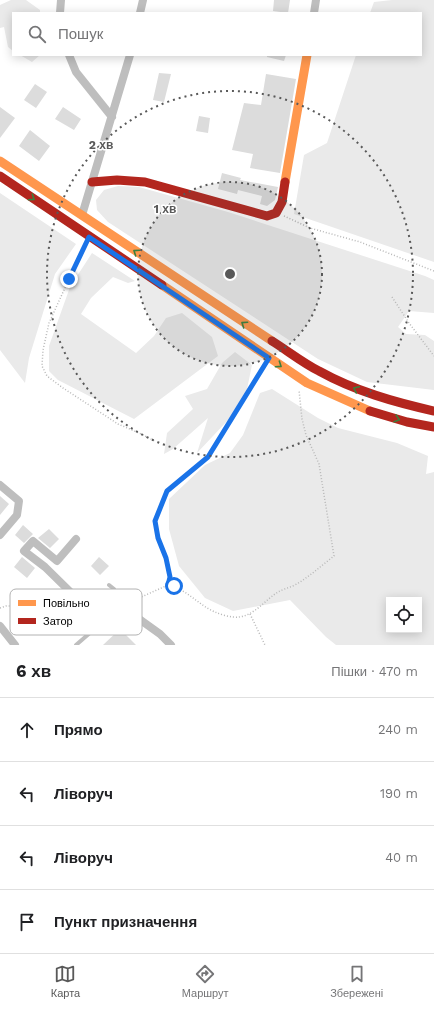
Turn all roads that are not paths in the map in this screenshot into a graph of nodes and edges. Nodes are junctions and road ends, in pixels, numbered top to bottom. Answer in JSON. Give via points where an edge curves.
{"nodes":[{"id":1,"x":61,"y":0,"type":"edge"},
{"id":2,"x":143,"y":0,"type":"edge"},
{"id":3,"x":316,"y":0,"type":"edge"},
{"id":4,"x":60,"y":12,"type":"edge"},
{"id":5,"x":140,"y":12,"type":"edge"},
{"id":6,"x":314,"y":12,"type":"edge"},
{"id":7,"x":69,"y":56,"type":"edge"},
{"id":8,"x":130,"y":56,"type":"edge"},
{"id":9,"x":307,"y":56,"type":"edge"},
{"id":10,"x":112,"y":117,"type":"junction"},
{"id":11,"x":0,"y":160,"type":"edge"},
{"id":12,"x":0,"y":176,"type":"edge"},
{"id":13,"x":92,"y":182,"type":"junction"},
{"id":14,"x":82,"y":215,"type":"junction"},
{"id":15,"x":434,"y":411,"type":"edge"},
{"id":16,"x":434,"y":427,"type":"edge"},
{"id":17,"x":0,"y":485,"type":"edge"},
{"id":18,"x":0,"y":535,"type":"edge"},
{"id":19,"x":76,"y":539,"type":"dead end"},
{"id":20,"x":109,"y":585,"type":"dead end"},
{"id":21,"x":67,"y":589,"type":"edge"},
{"id":22,"x":114,"y":589,"type":"edge"},
{"id":23,"x":142,"y":621,"type":"edge"},
{"id":24,"x":0,"y":626,"type":"edge"},
{"id":25,"x":88,"y":635,"type":"edge"},
{"id":26,"x":16,"y":645,"type":"edge"},
{"id":27,"x":76,"y":645,"type":"edge"},
{"id":28,"x":171,"y":645,"type":"edge"}],
"edges":[{"from":1,"to":4,"type":"street"},
{"from":2,"to":5,"type":"street"},
{"from":3,"to":6,"type":"street"},
{"from":7,"to":10,"type":"street","via":[[76,72]]},
{"from":8,"to":10,"type":"street"},
{"from":9,"to":13,"type":"main road","via":[[282,202],[276,213],[267,216],[145,182]]},
{"from":10,"to":13,"type":"street"},
{"from":11,"to":14,"type":"main road"},
{"from":12,"to":16,"type":"main road","one_way":true,"via":[[306,383],[365,409]]},
{"from":13,"to":14,"type":"street"},
{"from":15,"to":14,"type":"main road","one_way":true,"via":[[406,406],[364,392],[318,371]]},
{"from":17,"to":18,"type":"street","via":[[19,501],[17,515]]},
{"from":19,"to":21,"type":"street","via":[[57,561],[33,541],[24,551]]},
{"from":20,"to":22,"type":"lane"},
{"from":23,"to":28,"type":"street"},
{"from":24,"to":26,"type":"street"},
{"from":25,"to":27,"type":"lane"}]}
